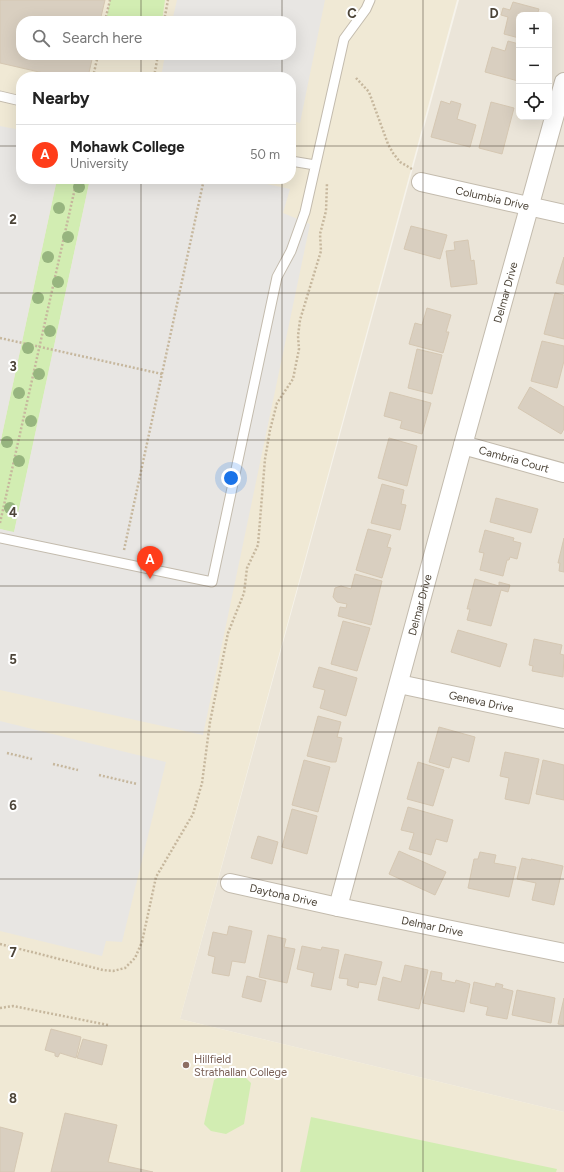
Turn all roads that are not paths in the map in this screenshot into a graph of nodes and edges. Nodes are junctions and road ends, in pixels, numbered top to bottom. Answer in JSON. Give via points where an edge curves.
{"nodes":[{"id":1,"x":370,"y":0,"type":"edge"},
{"id":2,"x":564,"y":82,"type":"edge"},
{"id":3,"x":0,"y":96,"type":"edge"},
{"id":4,"x":16,"y":100,"type":"edge"},
{"id":5,"x":296,"y":162,"type":"edge"},
{"id":6,"x":315,"y":165,"type":"junction"},
{"id":7,"x":421,"y":182,"type":"road end"},
{"id":8,"x":530,"y":206,"type":"junction"},
{"id":9,"x":564,"y":214,"type":"edge"},
{"id":10,"x":464,"y":445,"type":"junction"},
{"id":11,"x":564,"y":473,"type":"edge"},
{"id":12,"x":0,"y":538,"type":"edge"},
{"id":13,"x":399,"y":684,"type":"junction"},
{"id":14,"x":564,"y":720,"type":"edge"},
{"id":15,"x":230,"y":883,"type":"dead end"},
{"id":16,"x":338,"y":906,"type":"junction"},
{"id":17,"x":564,"y":953,"type":"edge"}],
"edges":[{"from":1,"to":6,"type":"lane","via":[[344,39]]},
{"from":2,"to":8,"type":"street","name":"Delmar Drive"},
{"from":3,"to":4,"type":"lane"},
{"from":5,"to":6,"type":"lane"},
{"from":6,"to":12,"type":"lane","via":[[305,212],[291,251],[277,278],[212,582]]},
{"from":7,"to":8,"type":"street","name":"Columbia Drive"},
{"from":8,"to":9,"type":"street","name":"Columbia Drive"},
{"from":8,"to":10,"type":"street","name":"Delmar Drive"},
{"from":10,"to":11,"type":"street","name":"Cambria Court"},
{"from":10,"to":13,"type":"street","name":"Delmar Drive"},
{"from":13,"to":14,"type":"street","name":"Geneva Drive"},
{"from":13,"to":16,"type":"street","name":"Delmar Drive"},
{"from":15,"to":16,"type":"street","name":"Daytona Drive"},
{"from":16,"to":17,"type":"street","name":"Delmar Drive"}]}
